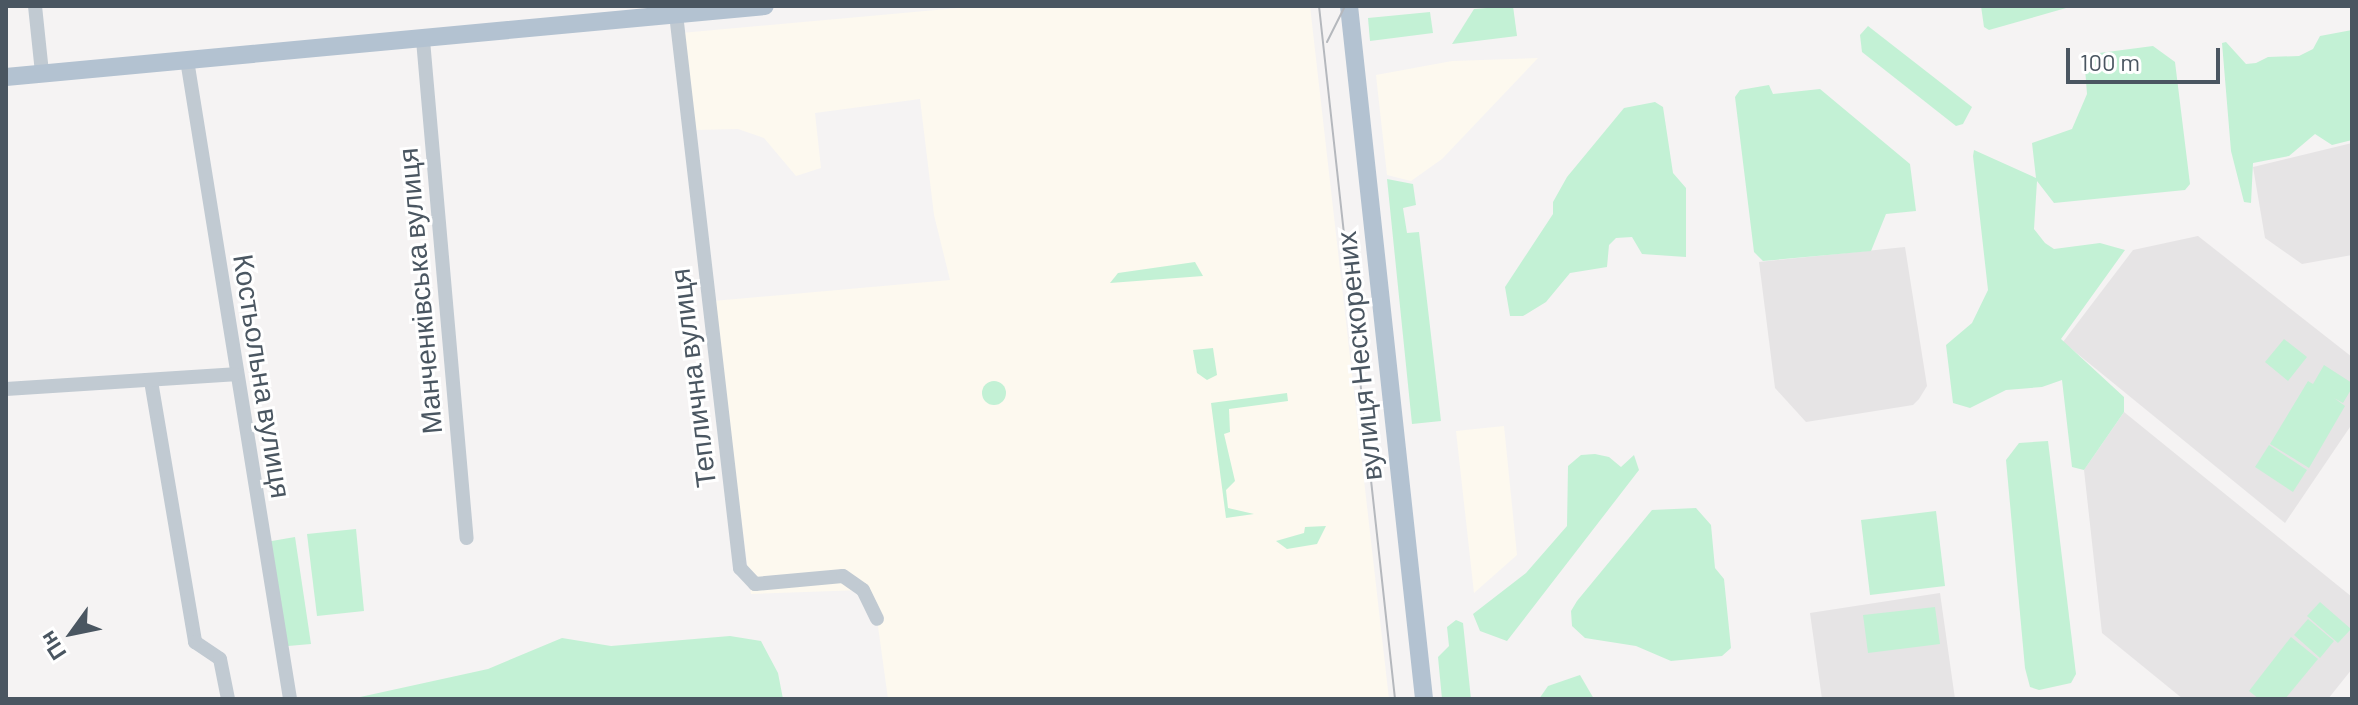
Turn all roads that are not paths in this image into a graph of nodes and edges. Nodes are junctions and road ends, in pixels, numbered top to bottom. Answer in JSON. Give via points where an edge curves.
{"nodes":[{"id":1,"x":35,"y":6,"type":"edge"},
{"id":2,"x":765,"y":6,"type":"edge"},
{"id":3,"x":1349,"y":6,"type":"edge"},
{"id":4,"x":676,"y":14,"type":"junction"},
{"id":5,"x":423,"y":40,"type":"junction"},
{"id":6,"x":187,"y":60,"type":"junction"},
{"id":7,"x":42,"y":73,"type":"junction"},
{"id":8,"x":6,"y":77,"type":"edge"},
{"id":9,"x":235,"y":374,"type":"junction"},
{"id":10,"x":151,"y":381,"type":"junction"},
{"id":11,"x":6,"y":389,"type":"edge"},
{"id":12,"x":467,"y":538,"type":"dead end"},
{"id":13,"x":877,"y":619,"type":"dead end"},
{"id":14,"x":228,"y":699,"type":"edge"},
{"id":15,"x":290,"y":699,"type":"edge"},
{"id":16,"x":1424,"y":699,"type":"edge"}],
"edges":[{"from":1,"to":7,"type":"street"},
{"from":2,"to":4,"type":"main road"},
{"from":3,"to":16,"type":"main road","name":"вулиця Нескорених"},
{"from":4,"to":5,"type":"main road"},
{"from":4,"to":13,"type":"street","name":"Теплична вулиця","via":[[740,568],[755,584],[843,576],[863,590]]},
{"from":5,"to":6,"type":"main road"},
{"from":5,"to":12,"type":"street","name":"Манченківська вулиця"},
{"from":6,"to":7,"type":"main road"},
{"from":6,"to":9,"type":"street","name":"Костьольна вулиця"},
{"from":7,"to":8,"type":"main road"},
{"from":9,"to":10,"type":"street"},
{"from":9,"to":15,"type":"street","name":"Костьольна вулиця"},
{"from":10,"to":11,"type":"street"},
{"from":10,"to":14,"type":"street","via":[[195,642],[220,659]]}]}
